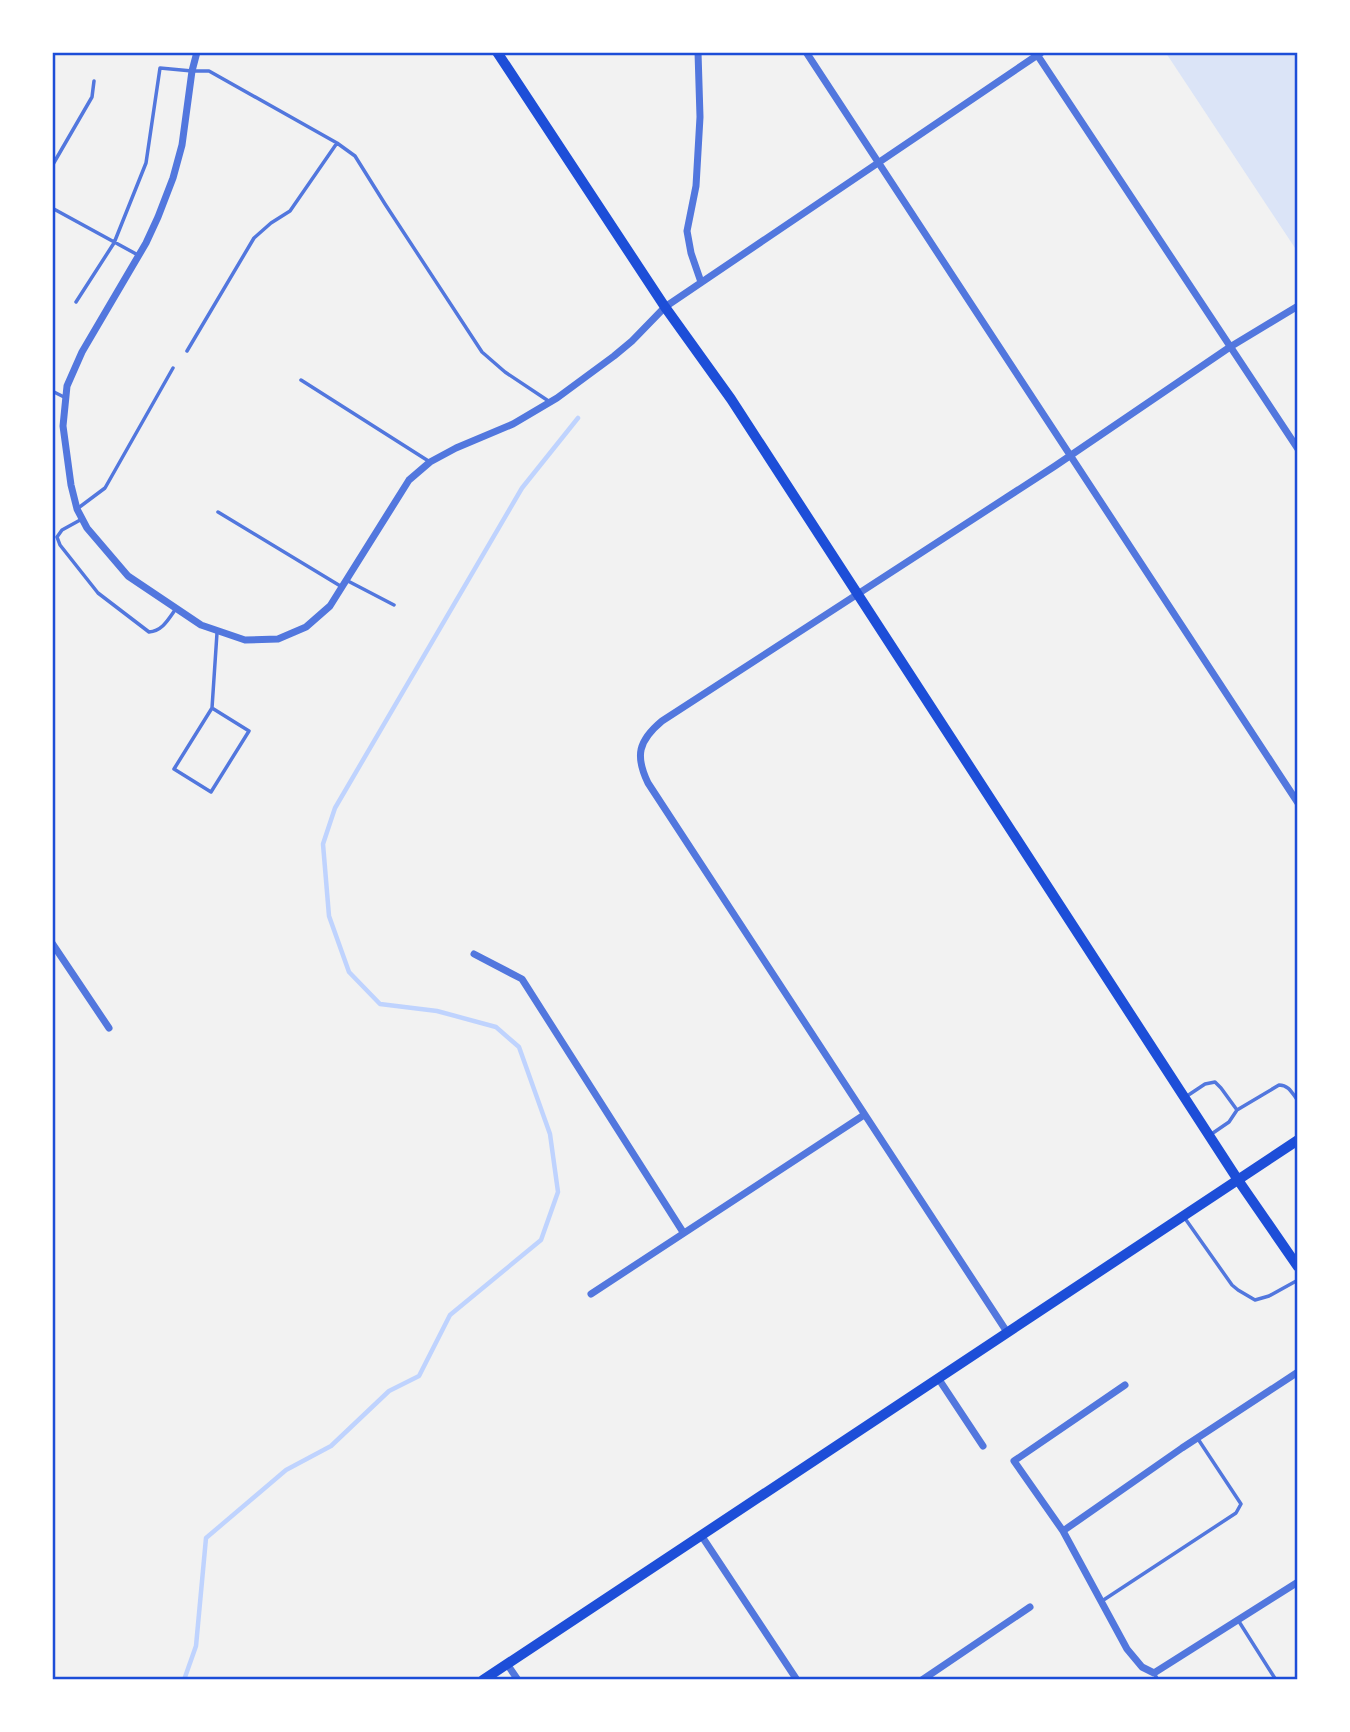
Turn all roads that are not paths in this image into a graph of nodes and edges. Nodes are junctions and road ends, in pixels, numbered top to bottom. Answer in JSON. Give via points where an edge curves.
{"nodes":[{"id":1,"x":197,"y":52,"type":"edge"},
{"id":2,"x":497,"y":52,"type":"edge"},
{"id":3,"x":698,"y":52,"type":"edge"},
{"id":4,"x":806,"y":52,"type":"edge"},
{"id":5,"x":1038,"y":54,"type":"edge"},
{"id":6,"x":192,"y":71,"type":"junction"},
{"id":7,"x":94,"y":81,"type":"dead end"},
{"id":8,"x":337,"y":143,"type":"junction"},
{"id":9,"x":878,"y":163,"type":"junction"},
{"id":10,"x":52,"y":166,"type":"edge"},
{"id":11,"x":52,"y":208,"type":"edge"},
{"id":12,"x":114,"y":243,"type":"junction"},
{"id":13,"x":138,"y":255,"type":"junction"},
{"id":14,"x":701,"y":282,"type":"junction"},
{"id":15,"x":76,"y":302,"type":"dead end"},
{"id":16,"x":1297,"y":306,"type":"edge"},
{"id":17,"x":664,"y":307,"type":"junction"},
{"id":18,"x":1230,"y":347,"type":"junction"},
{"id":19,"x":187,"y":351,"type":"dead end"},
{"id":20,"x":173,"y":368,"type":"dead end"},
{"id":21,"x":302,"y":380,"type":"dead end"},
{"id":22,"x":52,"y":391,"type":"edge"},
{"id":23,"x":66,"y":398,"type":"junction"},
{"id":24,"x":550,"y":402,"type":"junction"},
{"id":25,"x":1297,"y":449,"type":"edge"},
{"id":26,"x":1071,"y":455,"type":"junction"},
{"id":27,"x":430,"y":462,"type":"junction"},
{"id":28,"x":77,"y":509,"type":"junction"},
{"id":29,"x":218,"y":512,"type":"dead end"},
{"id":30,"x":82,"y":519,"type":"junction"},
{"id":31,"x":344,"y":583,"type":"junction"},
{"id":32,"x":859,"y":594,"type":"junction"},
{"id":33,"x":394,"y":606,"type":"dead end"},
{"id":34,"x":177,"y":608,"type":"junction"},
{"id":35,"x":217,"y":631,"type":"junction"},
{"id":36,"x":212,"y":708,"type":"junction"},
{"id":37,"x":1297,"y":803,"type":"edge"},
{"id":38,"x":52,"y":943,"type":"edge"},
{"id":39,"x":474,"y":954,"type":"dead end"},
{"id":40,"x":109,"y":1028,"type":"dead end"},
{"id":41,"x":1185,"y":1097,"type":"junction"},
{"id":42,"x":1297,"y":1101,"type":"edge"},
{"id":43,"x":1237,"y":1110,"type":"junction"},
{"id":44,"x":864,"y":1115,"type":"junction"},
{"id":45,"x":1210,"y":1135,"type":"junction"},
{"id":46,"x":1297,"y":1140,"type":"edge"},
{"id":47,"x":1238,"y":1180,"type":"junction"},
{"id":48,"x":1183,"y":1216,"type":"junction"},
{"id":49,"x":682,"y":1232,"type":"junction"},
{"id":50,"x":1297,"y":1267,"type":"edge"},
{"id":51,"x":1297,"y":1280,"type":"edge"},
{"id":52,"x":591,"y":1294,"type":"dead end"},
{"id":53,"x":1007,"y":1332,"type":"junction"},
{"id":54,"x":1297,"y":1372,"type":"edge"},
{"id":55,"x":937,"y":1378,"type":"junction"},
{"id":56,"x":1125,"y":1385,"type":"dead end"},
{"id":57,"x":1197,"y":1438,"type":"junction"},
{"id":58,"x":983,"y":1446,"type":"dead end"},
{"id":59,"x":1063,"y":1531,"type":"junction"},
{"id":60,"x":701,"y":1535,"type":"junction"},
{"id":61,"x":1297,"y":1582,"type":"edge"},
{"id":62,"x":1102,"y":1601,"type":"junction"},
{"id":63,"x":1030,"y":1607,"type":"dead end"},
{"id":64,"x":1238,"y":1620,"type":"junction"},
{"id":65,"x":507,"y":1664,"type":"junction"},
{"id":66,"x":1156,"y":1676,"type":"edge"},
{"id":67,"x":483,"y":1679,"type":"edge"},
{"id":68,"x":518,"y":1679,"type":"edge"},
{"id":69,"x":797,"y":1679,"type":"edge"},
{"id":70,"x":922,"y":1679,"type":"edge"},
{"id":71,"x":1276,"y":1679,"type":"edge"}],
"edges":[{"from":1,"to":6,"type":"street"},
{"from":2,"to":17,"type":"main road"},
{"from":3,"to":14,"type":"street","via":[[700,117],[687,231]]},
{"from":4,"to":9,"type":"street"},
{"from":5,"to":9,"type":"street"},
{"from":5,"to":18,"type":"street"},
{"from":6,"to":8,"type":"lane","via":[[209,71]]},
{"from":6,"to":12,"type":"lane","via":[[160,68],[146,163]]},
{"from":6,"to":13,"type":"street","via":[[183,145],[158,217]]},
{"from":7,"to":10,"type":"lane","via":[[92,97]]},
{"from":8,"to":19,"type":"lane","via":[[290,211],[254,238]]},
{"from":8,"to":24,"type":"lane","via":[[355,156],[482,352]]},
{"from":9,"to":14,"type":"street"},
{"from":9,"to":26,"type":"street"},
{"from":11,"to":12,"type":"lane"},
{"from":12,"to":13,"type":"lane"},
{"from":12,"to":15,"type":"lane"},
{"from":13,"to":23,"type":"street","via":[[82,352]]},
{"from":14,"to":17,"type":"street"},
{"from":16,"to":18,"type":"street"},
{"from":17,"to":24,"type":"street","via":[[614,356]]},
{"from":17,"to":32,"type":"main road","via":[[731,399]]},
{"from":18,"to":25,"type":"street"},
{"from":18,"to":26,"type":"street"},
{"from":20,"to":28,"type":"lane","via":[[105,488]]},
{"from":21,"to":27,"type":"lane"},
{"from":22,"to":23,"type":"lane"},
{"from":23,"to":28,"type":"street","via":[[65,451]]},
{"from":24,"to":27,"type":"street"},
{"from":26,"to":32,"type":"street"},
{"from":26,"to":37,"type":"street"},
{"from":27,"to":31,"type":"street","via":[[409,480]]},
{"from":28,"to":30,"type":"street"},
{"from":29,"to":31,"type":"lane"},
{"from":30,"to":34,"type":"street","via":[[128,576]]},
{"from":30,"to":34,"type":"lane","via":[[57,537],[98,593],[149,632],[162,628]]},
{"from":31,"to":33,"type":"lane"},
{"from":31,"to":35,"type":"street","via":[[330,606],[306,627],[278,639],[245,640]]},
{"from":32,"to":41,"type":"main road"},
{"from":32,"to":44,"type":"street","via":[[662,721],[646,737],[640,763],[648,783]]},
{"from":34,"to":35,"type":"street"},
{"from":35,"to":36,"type":"lane"},
{"from":36,"to":36,"type":"lane","via":[[174,769],[211,792],[249,731]]},
{"from":38,"to":40,"type":"street"},
{"from":39,"to":49,"type":"street","via":[[522,979]]},
{"from":41,"to":43,"type":"lane","via":[[1215,1082]]},
{"from":41,"to":45,"type":"main road"},
{"from":42,"to":43,"type":"lane","via":[[1289,1088],[1279,1085]]},
{"from":43,"to":45,"type":"lane"},
{"from":44,"to":49,"type":"street"},
{"from":44,"to":53,"type":"street"},
{"from":45,"to":47,"type":"main road"},
{"from":46,"to":47,"type":"main road"},
{"from":47,"to":48,"type":"main road"},
{"from":47,"to":50,"type":"main road"},
{"from":48,"to":51,"type":"lane","via":[[1238,1290],[1255,1300]]},
{"from":48,"to":53,"type":"main road"},
{"from":49,"to":52,"type":"street"},
{"from":53,"to":55,"type":"main road"},
{"from":54,"to":57,"type":"street"},
{"from":55,"to":58,"type":"street"},
{"from":55,"to":60,"type":"main road"},
{"from":56,"to":59,"type":"street","via":[[1014,1461]]},
{"from":57,"to":59,"type":"street"},
{"from":57,"to":62,"type":"lane","via":[[1241,1504],[1236,1513]]},
{"from":59,"to":62,"type":"street"},
{"from":60,"to":65,"type":"main road"},
{"from":60,"to":69,"type":"street"},
{"from":61,"to":64,"type":"street"},
{"from":62,"to":66,"type":"street","via":[[1127,1649]]},
{"from":63,"to":70,"type":"street"},
{"from":64,"to":66,"type":"street"},
{"from":64,"to":71,"type":"lane"},
{"from":65,"to":67,"type":"main road"},
{"from":65,"to":68,"type":"street"}]}
